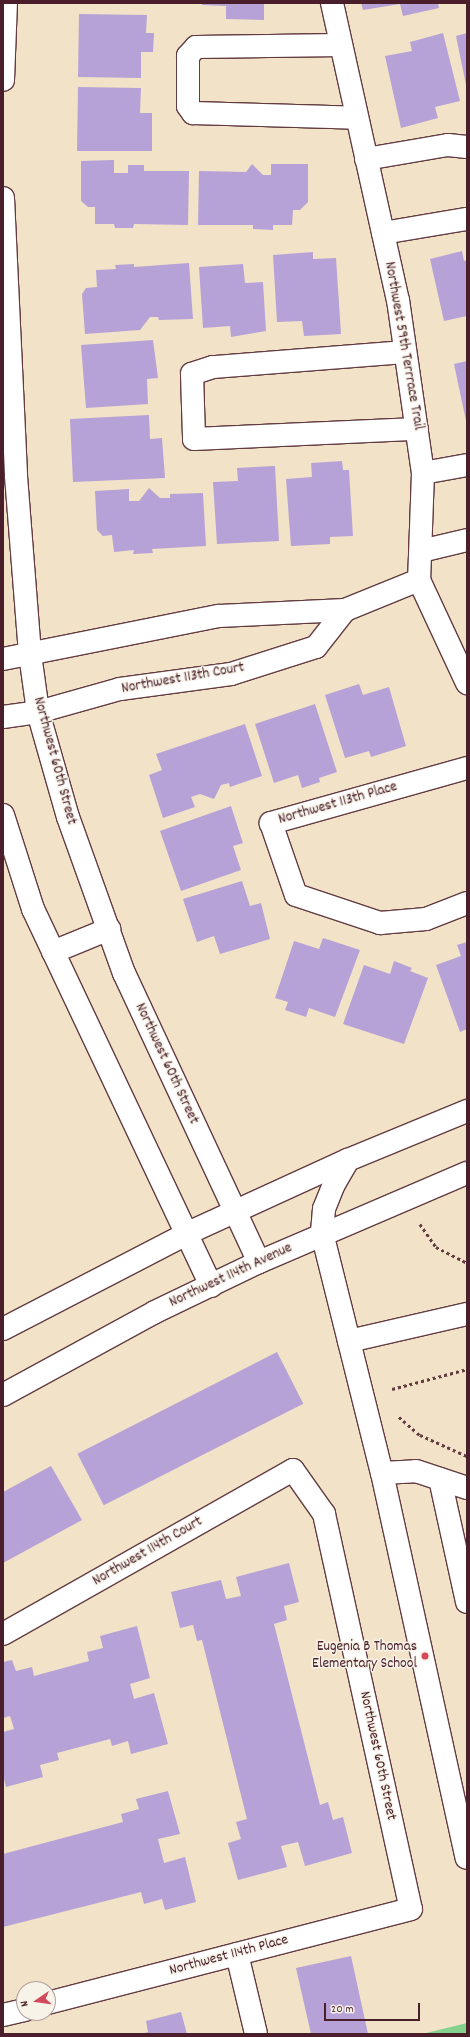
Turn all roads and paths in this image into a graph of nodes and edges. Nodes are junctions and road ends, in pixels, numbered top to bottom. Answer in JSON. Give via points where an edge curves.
{"nodes":[{"id":1,"x":6,"y":3,"type":"edge"},
{"id":2,"x":332,"y":3,"type":"edge"},
{"id":3,"x":341,"y":44,"type":"junction"},
{"id":4,"x":3,"y":80,"type":"edge"},
{"id":5,"x":357,"y":118,"type":"junction"},
{"id":6,"x":467,"y":147,"type":"edge"},
{"id":7,"x":366,"y":159,"type":"junction"},
{"id":8,"x":3,"y":198,"type":"edge"},
{"id":9,"x":467,"y":219,"type":"edge"},
{"id":10,"x":383,"y":233,"type":"junction"},
{"id":11,"x":405,"y":352,"type":"junction"},
{"id":12,"x":417,"y":429,"type":"junction"},
{"id":13,"x":467,"y":465,"type":"edge"},
{"id":14,"x":424,"y":473,"type":"junction"},
{"id":15,"x":467,"y":540,"type":"edge"},
{"id":16,"x":421,"y":551,"type":"junction"},
{"id":17,"x":419,"y":580,"type":"junction"},
{"id":18,"x":345,"y":610,"type":"junction"},
{"id":19,"x":30,"y":654,"type":"junction"},
{"id":20,"x":3,"y":659,"type":"edge"},
{"id":21,"x":467,"y":683,"type":"edge"},
{"id":22,"x":38,"y":712,"type":"junction"},
{"id":23,"x":3,"y":717,"type":"edge"},
{"id":24,"x":467,"y":768,"type":"edge"},
{"id":25,"x":3,"y":815,"type":"edge"},
{"id":26,"x":467,"y":903,"type":"edge"},
{"id":27,"x":109,"y":929,"type":"junction"},
{"id":28,"x":53,"y":952,"type":"junction"},
{"id":29,"x":467,"y":1111,"type":"edge"},
{"id":30,"x":348,"y":1160,"type":"junction"},
{"id":31,"x":467,"y":1173,"type":"edge"},
{"id":32,"x":234,"y":1211,"type":"junction"},
{"id":33,"x":418,"y":1221,"type":"dead end"},
{"id":34,"x":322,"y":1233,"type":"junction"},
{"id":35,"x":186,"y":1234,"type":"junction"},
{"id":36,"x":259,"y":1262,"type":"junction"},
{"id":37,"x":467,"y":1263,"type":"edge"},
{"id":38,"x":211,"y":1286,"type":"junction"},
{"id":39,"x":467,"y":1314,"type":"edge"},
{"id":40,"x":3,"y":1329,"type":"edge"},
{"id":41,"x":349,"y":1341,"type":"junction"},
{"id":42,"x":467,"y":1369,"type":"edge"},
{"id":43,"x":393,"y":1394,"type":"dead end"},
{"id":44,"x":3,"y":1395,"type":"edge"},
{"id":45,"x":398,"y":1412,"type":"dead end"},
{"id":46,"x":467,"y":1456,"type":"edge"},
{"id":47,"x":293,"y":1470,"type":"joint"},
{"id":48,"x":382,"y":1473,"type":"junction"},
{"id":49,"x":440,"y":1479,"type":"junction"},
{"id":50,"x":467,"y":1488,"type":"edge"},
{"id":51,"x":467,"y":1602,"type":"edge"},
{"id":52,"x":3,"y":1634,"type":"edge"},
{"id":53,"x":467,"y":1858,"type":"edge"},
{"id":54,"x":410,"y":1909,"type":"joint"},
{"id":55,"x":237,"y":1954,"type":"junction"},
{"id":56,"x":56,"y":2001,"type":"edge"},
{"id":57,"x":16,"y":2012,"type":"edge"},
{"id":58,"x":3,"y":2015,"type":"edge"},
{"id":59,"x":256,"y":2034,"type":"edge"}],
"edges":[{"from":1,"to":4,"type":"street"},
{"from":2,"to":3,"type":"street","name":"Northwest 59th Terrrace Trail"},
{"from":3,"to":5,"type":"street","name":"Northwest 59th Terrrace Trail"},
{"from":3,"to":5,"type":"street","via":[[196,47],[188,56],[188,106],[193,113]]},
{"from":5,"to":7,"type":"street","name":"Northwest 59th Terrrace Trail"},
{"from":6,"to":7,"type":"street","via":[[448,145]]},
{"from":7,"to":10,"type":"street","name":"Northwest 59th Terrrace Trail"},
{"from":8,"to":19,"type":"street","name":"Northwest 60th Street","via":[[16,476]]},
{"from":9,"to":10,"type":"street"},
{"from":10,"to":11,"type":"street","name":"Northwest 59th Terrrace Trail","via":[[398,300]]},
{"from":11,"to":12,"type":"street","name":"Northwest 59th Terrrace Trail"},
{"from":11,"to":12,"type":"street","via":[[213,368],[192,374],[194,439]]},
{"from":12,"to":14,"type":"street","name":"Northwest 59th Terrrace Trail"},
{"from":13,"to":14,"type":"street"},
{"from":14,"to":16,"type":"street","name":"Northwest 59th Terrrace Trail"},
{"from":15,"to":16,"type":"street"},
{"from":16,"to":17,"type":"street","name":"Northwest 59th Terrrace Trail"},
{"from":17,"to":18,"type":"street","name":"Northwest 113th Court"},
{"from":17,"to":21,"type":"street","name":"Northwest 59th Terrrace Trail"},
{"from":18,"to":19,"type":"street","name":"Northwest 113th Court","via":[[219,616]]},
{"from":18,"to":22,"type":"street","name":"Northwest 113th Court","via":[[316,647],[230,674],[120,689]]},
{"from":19,"to":20,"type":"street","name":"Northwest 113th Court"},
{"from":19,"to":22,"type":"street","name":"Northwest 60th Street"},
{"from":22,"to":23,"type":"street","name":"Northwest 113th Court"},
{"from":22,"to":27,"type":"street","name":"Northwest 60th Street","via":[[68,817]]},
{"from":24,"to":26,"type":"street","name":"Northwest 113th Place","via":[[271,823],[296,895],[380,923],[426,919]]},
{"from":25,"to":28,"type":"street","via":[[33,909]]},
{"from":27,"to":28,"type":"street"},
{"from":27,"to":32,"type":"street","name":"Northwest 60th Street","via":[[124,973]]},
{"from":28,"to":35,"type":"street"},
{"from":29,"to":30,"type":"street"},
{"from":30,"to":32,"type":"street"},
{"from":30,"to":34,"type":"street","via":[[334,1184],[324,1209]]},
{"from":31,"to":34,"type":"street","name":"Northwest 114th Avenue"},
{"from":32,"to":35,"type":"street"},
{"from":32,"to":36,"type":"street","name":"Northwest 60th Street"},
{"from":33,"to":37,"type":"path","via":[[436,1247]]},
{"from":34,"to":36,"type":"street","name":"Northwest 114th Avenue"},
{"from":34,"to":41,"type":"street"},
{"from":35,"to":38,"type":"street"},
{"from":35,"to":40,"type":"street"},
{"from":36,"to":38,"type":"street","name":"Northwest 114th Avenue"},
{"from":38,"to":44,"type":"street","name":"Northwest 114th Avenue","via":[[155,1312]]},
{"from":39,"to":41,"type":"street"},
{"from":41,"to":48,"type":"street"},
{"from":42,"to":43,"type":"path","via":[[391,1387]]},
{"from":45,"to":46,"type":"path","via":[[399,1419],[420,1435]]},
{"from":47,"to":52,"type":"street","name":"Northwest 114th Court"},
{"from":47,"to":54,"type":"street","name":"Northwest 60th Street","via":[[324,1514]]},
{"from":48,"to":49,"type":"street","via":[[416,1471]]},
{"from":48,"to":53,"type":"street"},
{"from":49,"to":50,"type":"street"},
{"from":49,"to":51,"type":"street"},
{"from":54,"to":55,"type":"street","name":"Northwest 114th Place"},
{"from":55,"to":56,"type":"street","name":"Northwest 114th Place"},
{"from":55,"to":59,"type":"street"},
{"from":57,"to":58,"type":"street"}]}
